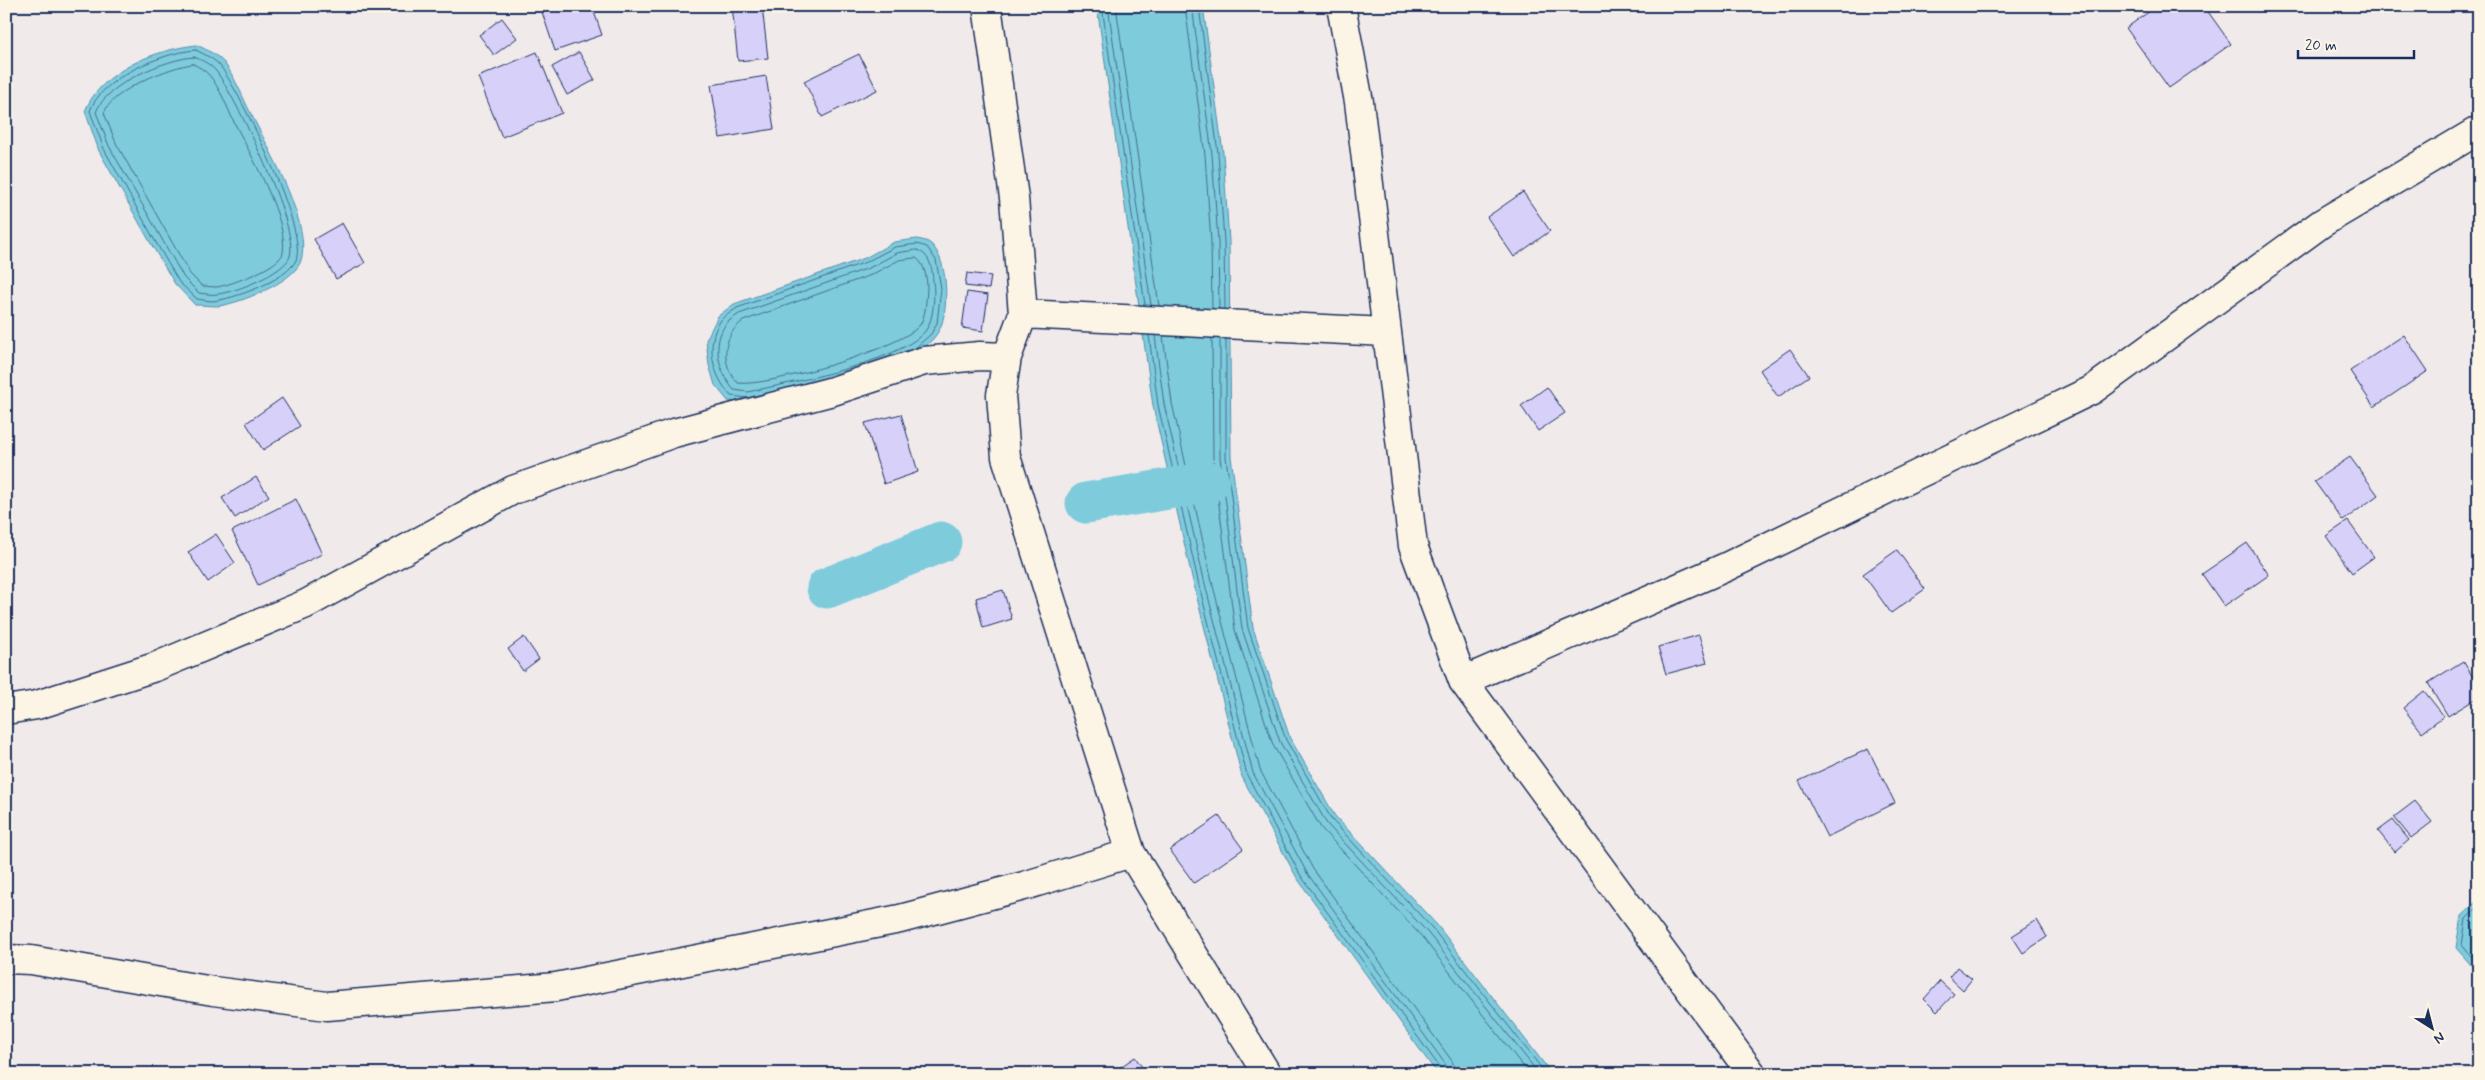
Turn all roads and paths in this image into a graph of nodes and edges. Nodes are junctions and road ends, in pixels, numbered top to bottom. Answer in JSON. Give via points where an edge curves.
{"nodes":[{"id":1,"x":987,"y":6,"type":"edge"},
{"id":2,"x":1341,"y":6,"type":"edge"},
{"id":3,"x":2479,"y":130,"type":"edge"},
{"id":4,"x":1023,"y":314,"type":"junction"},
{"id":5,"x":1386,"y":332,"type":"junction"},
{"id":6,"x":1007,"y":357,"type":"junction"},
{"id":7,"x":1463,"y":681,"type":"junction"},
{"id":8,"x":6,"y":710,"type":"edge"},
{"id":9,"x":1130,"y":853,"type":"junction"},
{"id":10,"x":6,"y":958,"type":"edge"},
{"id":11,"x":1267,"y":1074,"type":"edge"},
{"id":12,"x":1752,"y":1074,"type":"edge"}],
"edges":[{"from":1,"to":4,"type":"street","via":[[1014,198]]},
{"from":2,"to":5,"type":"street","via":[[1359,102]]},
{"from":3,"to":7,"type":"street","via":[[2322,222],[2092,390],[1726,567]]},
{"from":4,"to":5,"type":"street"},
{"from":4,"to":6,"type":"street"},
{"from":5,"to":7,"type":"street","via":[[1413,546]]},
{"from":6,"to":8,"type":"street","via":[[980,356],[924,362],[833,391],[674,433],[513,490],[306,604],[155,667],[38,706]]},
{"from":6,"to":9,"type":"street","via":[[1001,395],[1006,457]]},
{"from":7,"to":12,"type":"street"},
{"from":9,"to":10,"type":"street","via":[[900,919],[556,987],[327,1006]]},
{"from":9,"to":11,"type":"street"}]}
